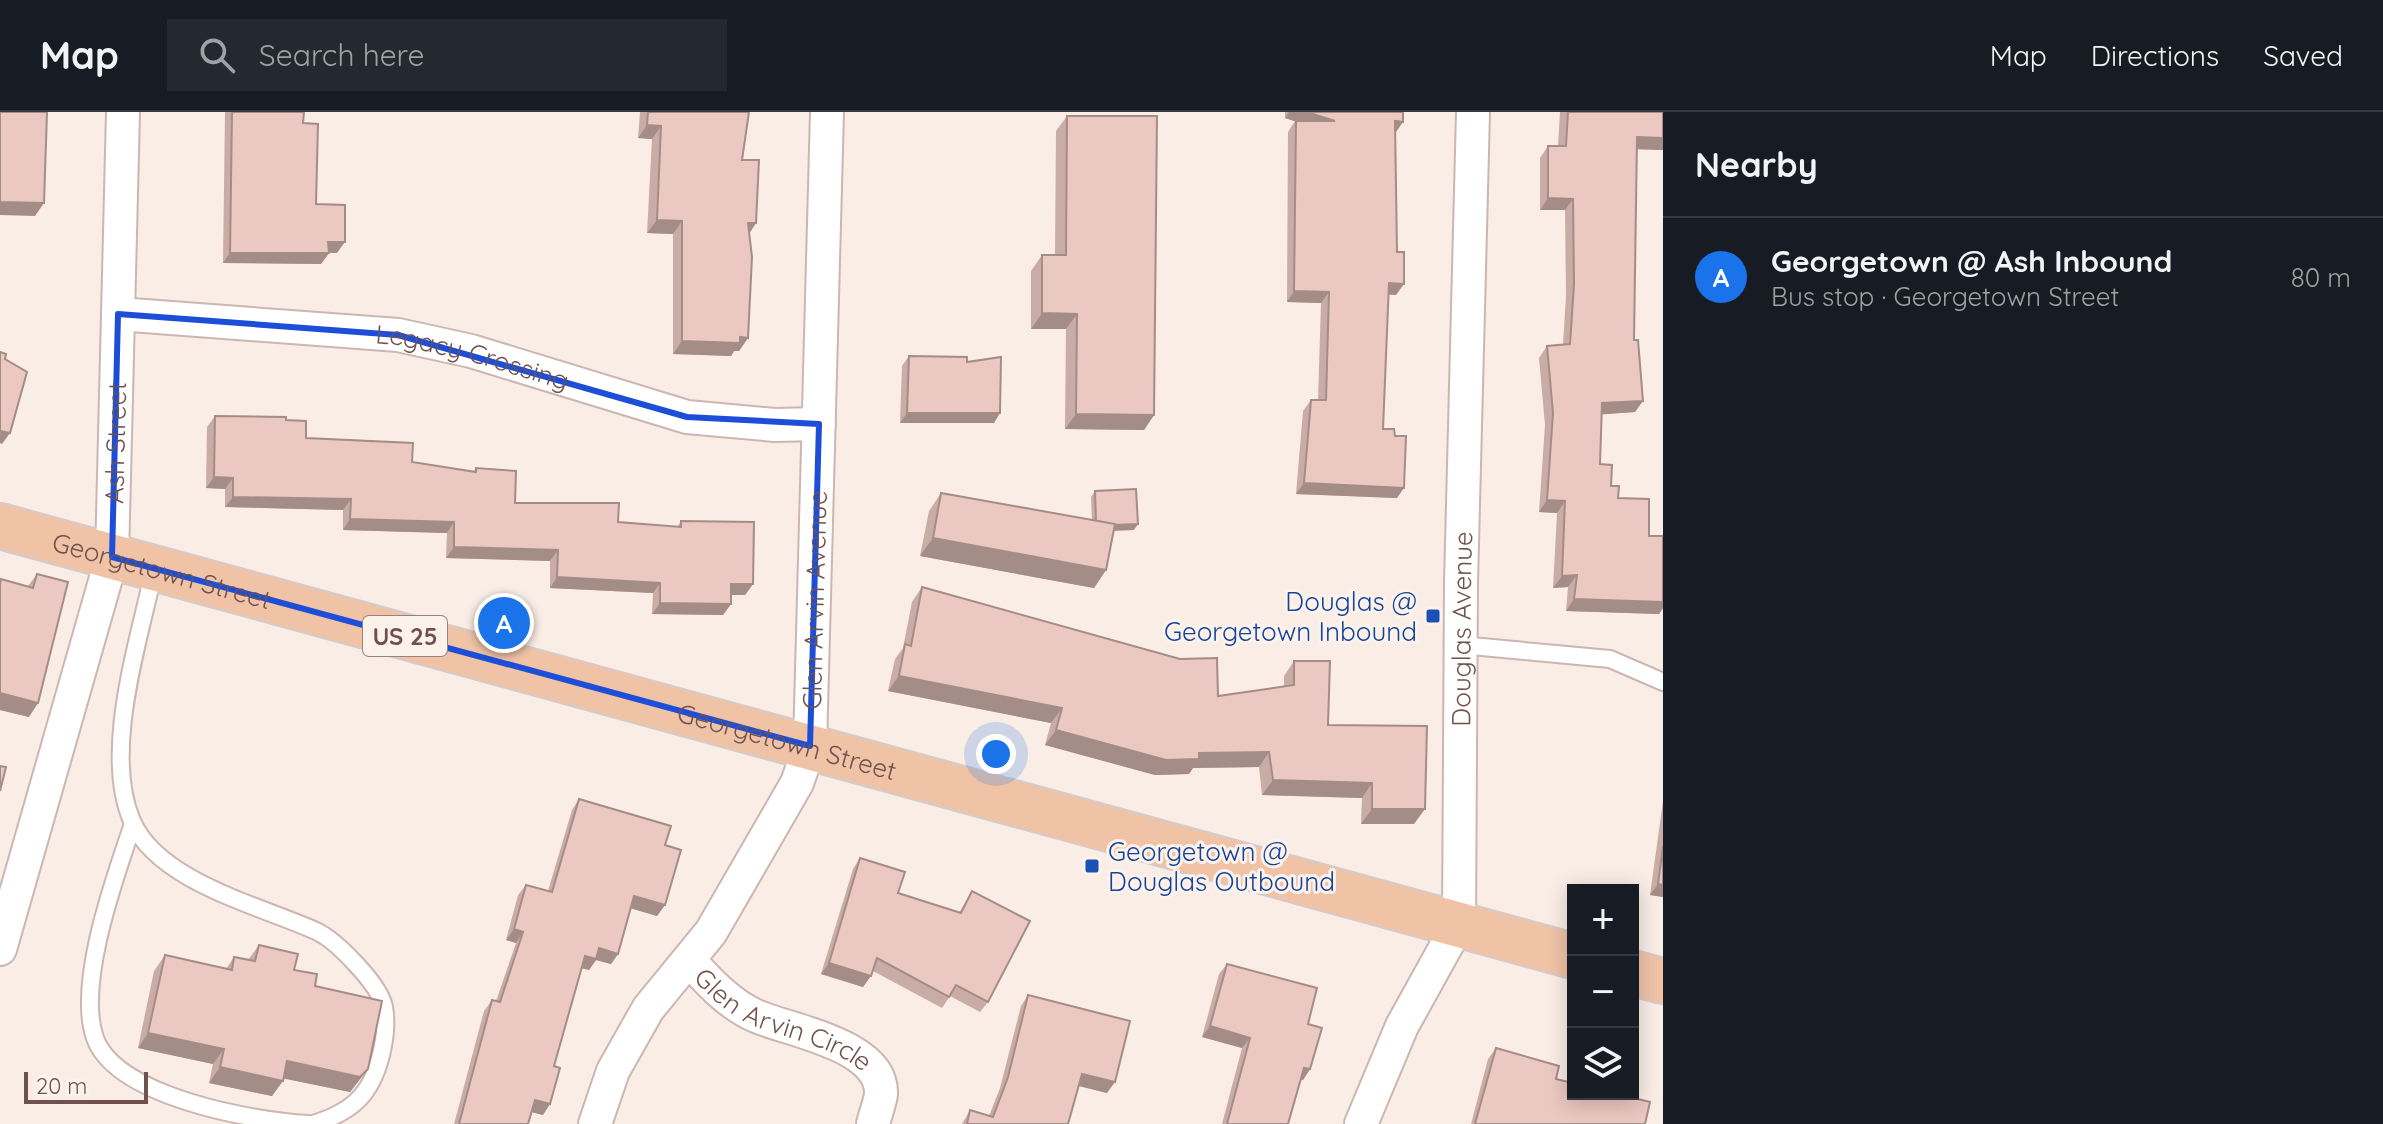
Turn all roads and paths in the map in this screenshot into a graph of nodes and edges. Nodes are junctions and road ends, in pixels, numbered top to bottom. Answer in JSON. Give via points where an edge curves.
{"nodes":[{"id":1,"x":123,"y":112,"type":"edge"},
{"id":2,"x":827,"y":112,"type":"edge"},
{"id":3,"x":1473,"y":112,"type":"edge"},
{"id":4,"x":118,"y":314,"type":"junction"},
{"id":5,"x":819,"y":424,"type":"junction"},
{"id":6,"x":0,"y":526,"type":"edge"},
{"id":7,"x":112,"y":557,"type":"junction"},
{"id":8,"x":154,"y":568,"type":"junction"},
{"id":9,"x":1461,"y":645,"type":"junction"},
{"id":10,"x":1663,"y":682,"type":"edge"},
{"id":11,"x":810,"y":746,"type":"junction"},
{"id":12,"x":133,"y":824,"type":"junction"},
{"id":13,"x":1459,"y":923,"type":"junction"},
{"id":14,"x":0,"y":949,"type":"edge"},
{"id":15,"x":1567,"y":954,"type":"edge"},
{"id":16,"x":689,"y":960,"type":"junction"},
{"id":17,"x":1639,"y":975,"type":"edge"},
{"id":18,"x":1663,"y":981,"type":"edge"},
{"id":19,"x":311,"y":1124,"type":"edge"},
{"id":20,"x":595,"y":1124,"type":"edge"},
{"id":21,"x":873,"y":1124,"type":"edge"},
{"id":22,"x":1361,"y":1124,"type":"edge"}],
"edges":[{"from":1,"to":4,"type":"street","name":"Ash Street"},
{"from":2,"to":5,"type":"street","name":"Glen Arvin Avenue"},
{"from":3,"to":9,"type":"street","name":"Douglas Avenue"},
{"from":4,"to":5,"type":"street","name":"Legacy Crossing","via":[[398,335],[471,351],[687,417]]},
{"from":4,"to":7,"type":"street","name":"Ash Street"},
{"from":5,"to":11,"type":"street","name":"Glen Arvin Avenue"},
{"from":6,"to":7,"type":"main road","name":"Georgetown Street","number":"US 25"},
{"from":7,"to":8,"type":"main road","name":"Georgetown Street","number":"US 25"},
{"from":7,"to":14,"type":"street","name":"Ash Street"},
{"from":8,"to":11,"type":"main road","name":"Georgetown Street","number":"US 25"},
{"from":8,"to":12,"type":"lane","via":[[123,733],[121,768]]},
{"from":9,"to":10,"type":"lane","via":[[1610,659]]},
{"from":9,"to":13,"type":"street","name":"Douglas Avenue"},
{"from":11,"to":13,"type":"main road","name":"Georgetown Street","number":"US 25"},
{"from":11,"to":16,"type":"street","name":"Glen Arvin Avenue","via":[[797,783],[711,932]]},
{"from":12,"to":19,"type":"lane","via":[[94,961],[90,1008],[102,1053],[132,1078],[171,1098],[271,1122]]},
{"from":12,"to":19,"type":"lane","via":[[177,869],[226,897],[319,932],[344,953],[384,1004],[386,1035],[370,1083],[344,1114]]},
{"from":13,"to":15,"type":"main road","name":"Georgetown Street","number":"US 25"},
{"from":13,"to":22,"type":"street","name":"Douglas Avenue","via":[[1402,1026]]},
{"from":16,"to":20,"type":"street","name":"Glen Arvin Avenue","via":[[648,1009],[613,1071]]},
{"from":16,"to":21,"type":"street","name":"Glen Arvin Circle","via":[[715,988],[753,1015],[844,1047],[868,1063],[878,1076],[881,1094]]},
{"from":17,"to":18,"type":"main road"}]}
